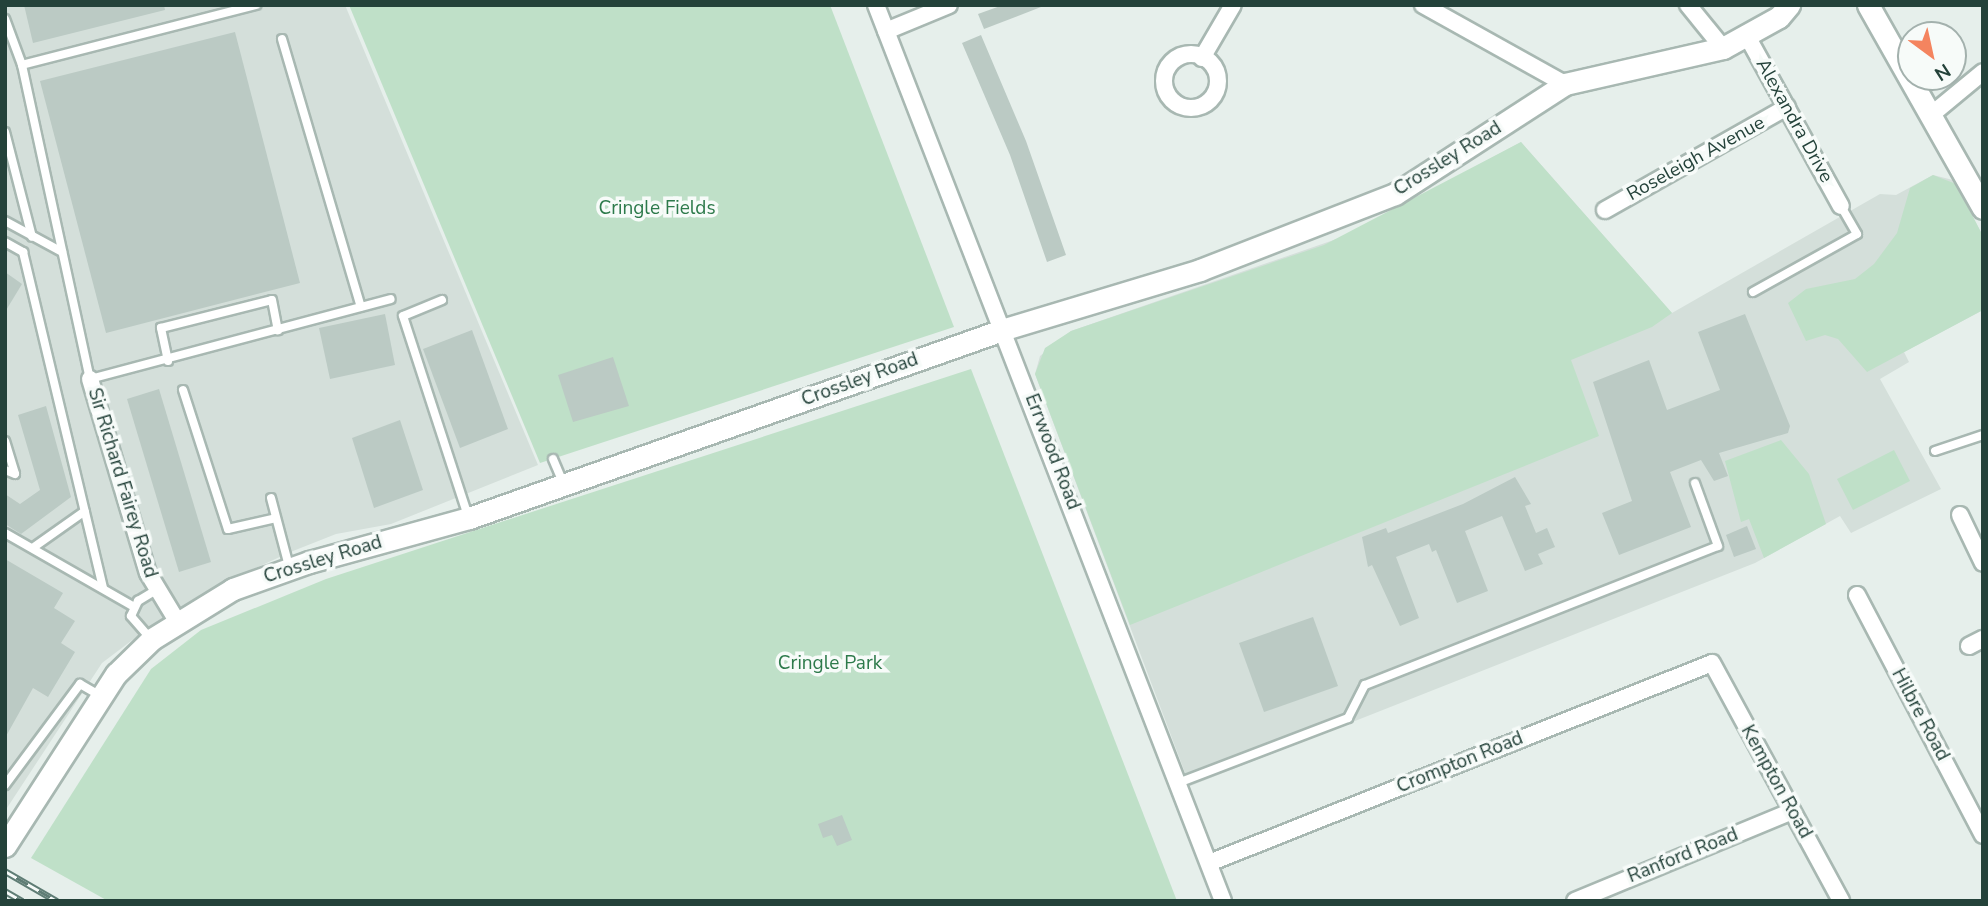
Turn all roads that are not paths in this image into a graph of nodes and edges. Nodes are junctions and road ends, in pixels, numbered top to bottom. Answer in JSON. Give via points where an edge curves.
{"nodes":[{"id":1,"x":256,"y":5,"type":"edge"},
{"id":2,"x":877,"y":5,"type":"edge"},
{"id":3,"x":949,"y":5,"type":"edge"},
{"id":4,"x":1233,"y":5,"type":"edge"},
{"id":5,"x":1688,"y":5,"type":"edge"},
{"id":6,"x":1789,"y":5,"type":"edge"},
{"id":7,"x":1868,"y":5,"type":"edge"},
{"id":8,"x":1428,"y":6,"type":"edge"},
{"id":9,"x":5,"y":19,"type":"edge"},
{"id":10,"x":886,"y":31,"type":"junction"},
{"id":11,"x":1747,"y":36,"type":"junction"},
{"id":12,"x":282,"y":38,"type":"dead end"},
{"id":13,"x":1723,"y":48,"type":"junction"},
{"id":14,"x":1202,"y":58,"type":"dead end"},
{"id":15,"x":22,"y":65,"type":"junction"},
{"id":16,"x":1983,"y":72,"type":"edge"},
{"id":17,"x":1565,"y":84,"type":"junction"},
{"id":18,"x":1787,"y":107,"type":"junction"},
{"id":19,"x":1931,"y":115,"type":"junction"},
{"id":20,"x":5,"y":132,"type":"edge"},
{"id":21,"x":1841,"y":206,"type":"joint"},
{"id":22,"x":1983,"y":208,"type":"edge"},
{"id":23,"x":1605,"y":210,"type":"dead end"},
{"id":24,"x":5,"y":221,"type":"edge"},
{"id":25,"x":32,"y":237,"type":"junction"},
{"id":26,"x":5,"y":242,"type":"edge"},
{"id":27,"x":62,"y":253,"type":"junction"},
{"id":28,"x":1753,"y":292,"type":"dead end"},
{"id":29,"x":391,"y":299,"type":"dead end"},
{"id":30,"x":442,"y":300,"type":"dead end"},
{"id":31,"x":361,"y":307,"type":"junction"},
{"id":32,"x":1004,"y":329,"type":"junction"},
{"id":33,"x":278,"y":330,"type":"junction"},
{"id":34,"x":168,"y":360,"type":"junction"},
{"id":35,"x":90,"y":379,"type":"junction"},
{"id":36,"x":183,"y":390,"type":"dead end"},
{"id":37,"x":1983,"y":435,"type":"edge"},
{"id":38,"x":5,"y":441,"type":"edge"},
{"id":39,"x":1935,"y":451,"type":"dead end"},
{"id":40,"x":554,"y":458,"type":"dead end"},
{"id":41,"x":5,"y":470,"type":"edge"},
{"id":42,"x":1695,"y":483,"type":"dead end"},
{"id":43,"x":564,"y":485,"type":"junction"},
{"id":44,"x":271,"y":498,"type":"dead end"},
{"id":45,"x":85,"y":511,"type":"junction"},
{"id":46,"x":1959,"y":515,"type":"dead end"},
{"id":47,"x":276,"y":518,"type":"junction"},
{"id":48,"x":469,"y":518,"type":"junction"},
{"id":49,"x":5,"y":533,"type":"edge"},
{"id":50,"x":34,"y":547,"type":"junction"},
{"id":51,"x":1983,"y":562,"type":"edge"},
{"id":52,"x":290,"y":569,"type":"junction"},
{"id":53,"x":103,"y":588,"type":"junction"},
{"id":54,"x":156,"y":590,"type":"junction"},
{"id":55,"x":1857,"y":595,"type":"dead end"},
{"id":56,"x":134,"y":607,"type":"junction"},
{"id":57,"x":177,"y":621,"type":"junction"},
{"id":58,"x":152,"y":639,"type":"junction"},
{"id":59,"x":1712,"y":663,"type":"joint"},
{"id":60,"x":101,"y":696,"type":"junction"},
{"id":61,"x":1178,"y":783,"type":"junction"},
{"id":62,"x":5,"y":785,"type":"edge"},
{"id":63,"x":1792,"y":811,"type":"junction"},
{"id":64,"x":1983,"y":835,"type":"edge"},
{"id":65,"x":5,"y":846,"type":"edge"},
{"id":66,"x":1209,"y":863,"type":"junction"},
{"id":67,"x":1223,"y":901,"type":"edge"},
{"id":68,"x":1574,"y":901,"type":"edge"},
{"id":69,"x":1841,"y":901,"type":"edge"}],
"edges":[{"from":1,"to":15,"type":"lane"},
{"from":2,"to":10,"type":"street","name":"Errwood Road"},
{"from":3,"to":10,"type":"street"},
{"from":4,"to":14,"type":"street"},
{"from":5,"to":13,"type":"street"},
{"from":6,"to":11,"type":"street","name":"Crossley Road"},
{"from":7,"to":19,"type":"street"},
{"from":8,"to":17,"type":"street"},
{"from":9,"to":15,"type":"lane"},
{"from":10,"to":32,"type":"street","name":"Errwood Road"},
{"from":11,"to":13,"type":"street","name":"Crossley Road"},
{"from":11,"to":18,"type":"street","name":"Alexandra Drive"},
{"from":12,"to":31,"type":"lane"},
{"from":13,"to":17,"type":"street","name":"Crossley Road"},
{"from":15,"to":27,"type":"lane"},
{"from":16,"to":19,"type":"street"},
{"from":17,"to":32,"type":"street","name":"Crossley Road","via":[[1395,194],[1200,270]]},
{"from":18,"to":21,"type":"street","name":"Alexandra Drive"},
{"from":18,"to":23,"type":"street","name":"Roseleigh Avenue"},
{"from":19,"to":22,"type":"street"},
{"from":20,"to":25,"type":"lane"},
{"from":21,"to":28,"type":"lane","via":[[1857,234]]},
{"from":24,"to":25,"type":"lane"},
{"from":25,"to":27,"type":"lane"},
{"from":26,"to":45,"type":"lane","via":[[23,252]]},
{"from":27,"to":35,"type":"lane"},
{"from":29,"to":31,"type":"lane"},
{"from":30,"to":48,"type":"lane","via":[[403,316]]},
{"from":31,"to":33,"type":"lane"},
{"from":32,"to":43,"type":"street","name":"Crossley Road"},
{"from":32,"to":61,"type":"street","name":"Errwood Road"},
{"from":33,"to":34,"type":"lane"},
{"from":33,"to":34,"type":"lane","via":[[272,300],[161,328]]},
{"from":34,"to":35,"type":"lane"},
{"from":35,"to":54,"type":"street","name":"Sir Richard Fairey Road"},
{"from":36,"to":47,"type":"lane","via":[[228,529]]},
{"from":37,"to":39,"type":"lane"},
{"from":38,"to":41,"type":"lane","via":[[15,474]]},
{"from":40,"to":43,"type":"lane"},
{"from":42,"to":61,"type":"lane","via":[[1718,546],[1365,685],[1348,718]]},
{"from":43,"to":48,"type":"street","name":"Crossley Road"},
{"from":44,"to":47,"type":"lane"},
{"from":45,"to":50,"type":"lane"},
{"from":45,"to":53,"type":"lane"},
{"from":46,"to":51,"type":"street"},
{"from":47,"to":52,"type":"lane"},
{"from":48,"to":52,"type":"street","name":"Crossley Road"},
{"from":49,"to":50,"type":"lane"},
{"from":50,"to":53,"type":"lane"},
{"from":52,"to":57,"type":"street","name":"Crossley Road","via":[[233,589]]},
{"from":53,"to":56,"type":"lane"},
{"from":54,"to":56,"type":"lane"},
{"from":54,"to":57,"type":"street","name":"Sir Richard Fairey Road"},
{"from":55,"to":64,"type":"street","name":"Hilbre Road"},
{"from":56,"to":58,"type":"lane","via":[[134,624]]},
{"from":57,"to":58,"type":"street","name":"Crossley Road"},
{"from":58,"to":60,"type":"street","name":"Crossley Road"},
{"from":59,"to":63,"type":"street","name":"Kempton Road"},
{"from":59,"to":66,"type":"street","name":"Crompton Road"},
{"from":60,"to":62,"type":"lane","via":[[80,684]]},
{"from":60,"to":65,"type":"street","name":"Crossley Road"},
{"from":61,"to":66,"type":"street","name":"Errwood Road"},
{"from":63,"to":68,"type":"street","name":"Ranford Road"},
{"from":63,"to":69,"type":"street","name":"Kempton Road"},
{"from":66,"to":67,"type":"street","name":"Errwood Road"}]}
